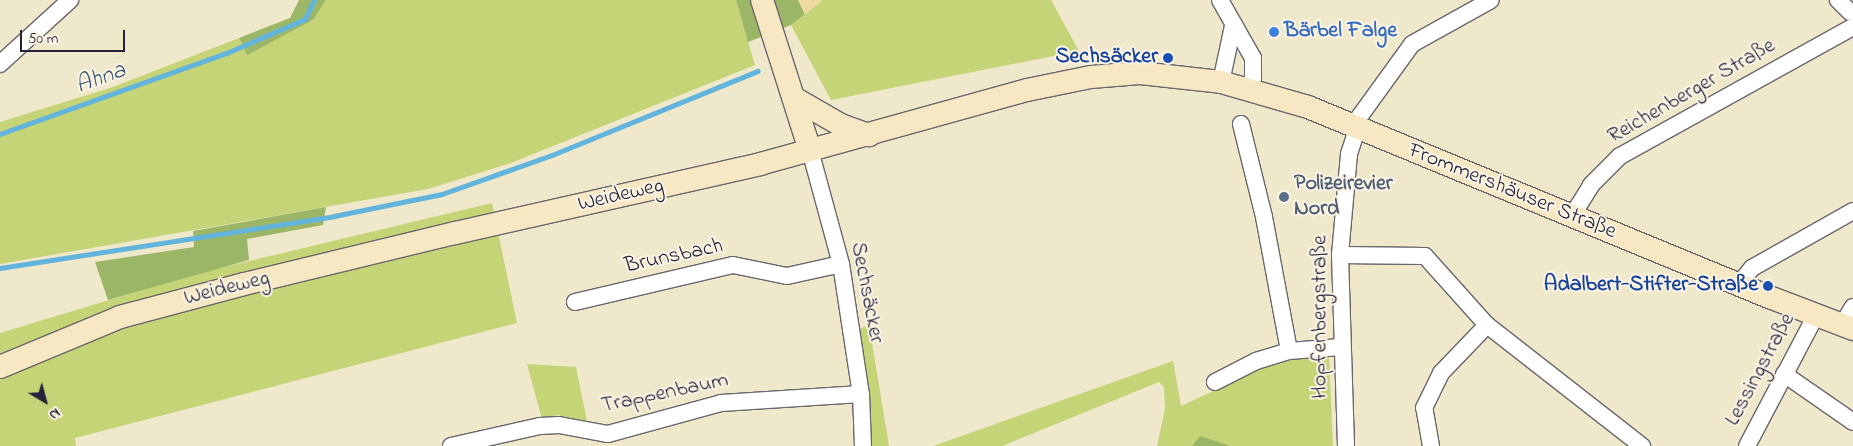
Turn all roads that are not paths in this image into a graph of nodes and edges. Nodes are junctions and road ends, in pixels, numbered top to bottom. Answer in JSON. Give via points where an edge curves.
{"nodes":[{"id":1,"x":70,"y":0,"type":"edge"},
{"id":2,"x":762,"y":0,"type":"edge"},
{"id":3,"x":1220,"y":0,"type":"edge"},
{"id":4,"x":1491,"y":0,"type":"edge"},
{"id":5,"x":1838,"y":0,"type":"edge"},
{"id":6,"x":1852,"y":17,"type":"edge"},
{"id":7,"x":1233,"y":26,"type":"junction"},
{"id":8,"x":3,"y":58,"type":"edge"},
{"id":9,"x":1221,"y":82,"type":"junction"},
{"id":10,"x":1248,"y":92,"type":"junction"},
{"id":11,"x":794,"y":98,"type":"junction"},
{"id":12,"x":1241,"y":124,"type":"dead end"},
{"id":13,"x":1355,"y":128,"type":"junction"},
{"id":14,"x":869,"y":135,"type":"junction"},
{"id":15,"x":810,"y":150,"type":"junction"},
{"id":16,"x":1853,"y":211,"type":"edge"},
{"id":17,"x":1572,"y":216,"type":"junction"},
{"id":18,"x":1340,"y":255,"type":"junction"},
{"id":19,"x":841,"y":264,"type":"junction"},
{"id":20,"x":1739,"y":284,"type":"junction"},
{"id":21,"x":575,"y":302,"type":"dead end"},
{"id":22,"x":1816,"y":316,"type":"junction"},
{"id":23,"x":1849,"y":320,"type":"edge"},
{"id":24,"x":1487,"y":325,"type":"junction"},
{"id":25,"x":1341,"y":347,"type":"junction"},
{"id":26,"x":1289,"y":351,"type":"junction"},
{"id":27,"x":0,"y":367,"type":"edge"},
{"id":28,"x":1784,"y":374,"type":"junction"},
{"id":29,"x":1215,"y":382,"type":"dead end"},
{"id":30,"x":861,"y":394,"type":"junction"},
{"id":31,"x":1853,"y":422,"type":"edge"},
{"id":32,"x":610,"y":440,"type":"edge"},
{"id":33,"x":451,"y":446,"type":"edge"},
{"id":34,"x":863,"y":446,"type":"edge"},
{"id":35,"x":1346,"y":446,"type":"edge"},
{"id":36,"x":1431,"y":446,"type":"edge"},
{"id":37,"x":1642,"y":446,"type":"edge"},
{"id":38,"x":1747,"y":446,"type":"edge"}],
"edges":[{"from":1,"to":8,"type":"street"},
{"from":2,"to":11,"type":"main road"},
{"from":3,"to":7,"type":"street"},
{"from":4,"to":13,"type":"street","name":"Hopfenbergstraße","via":[[1412,44]]},
{"from":5,"to":6,"type":"street"},
{"from":6,"to":17,"type":"street","name":"Reichenberger Straße","via":[[1620,156],[1591,185]]},
{"from":7,"to":9,"type":"street"},
{"from":7,"to":10,"type":"street","via":[[1253,58],[1253,78]]},
{"from":9,"to":10,"type":"main road","name":"Weideweg"},
{"from":9,"to":14,"type":"main road","name":"Weideweg","via":[[1160,73],[1091,77],[1027,90]]},
{"from":10,"to":13,"type":"main road","name":"Frommershäuser Straße","via":[[1308,107]]},
{"from":11,"to":14,"type":"main road","via":[[841,124]]},
{"from":11,"to":15,"type":"main road"},
{"from":12,"to":26,"type":"street","via":[[1264,217]]},
{"from":13,"to":17,"type":"main road","name":"Frommershäuser Straße"},
{"from":13,"to":18,"type":"street","name":"Hopfenbergstraße","via":[[1349,154]]},
{"from":14,"to":15,"type":"main road","name":"Weideweg"},
{"from":15,"to":19,"type":"street","name":"Sechsäcker"},
{"from":15,"to":27,"type":"main road","name":"Weideweg","via":[[455,233],[120,317]]},
{"from":16,"to":20,"type":"street","via":[[1752,268]]},
{"from":17,"to":20,"type":"main road","name":"Frommershäuser Straße"},
{"from":18,"to":24,"type":"street","via":[[1425,256]]},
{"from":18,"to":25,"type":"street","name":"Hopfenbergstraße"},
{"from":19,"to":21,"type":"street","name":"Brunsbach","via":[[787,276],[733,266]]},
{"from":19,"to":30,"type":"street","name":"Sechsäcker"},
{"from":20,"to":22,"type":"main road","name":"Frommershäuser Straße"},
{"from":22,"to":23,"type":"main road","name":"Frommershäuser Straße"},
{"from":22,"to":28,"type":"street","name":"Lessingstraße"},
{"from":24,"to":36,"type":"street","via":[[1441,373],[1424,408]]},
{"from":24,"to":37,"type":"street"},
{"from":25,"to":26,"type":"street"},
{"from":25,"to":35,"type":"street","name":"Hopfenbergstraße"},
{"from":26,"to":29,"type":"street","via":[[1256,361]]},
{"from":28,"to":31,"type":"street"},
{"from":28,"to":38,"type":"street","name":"Lessingstraße"},
{"from":30,"to":32,"type":"street","name":"Trappenbaum","via":[[721,403]]},
{"from":30,"to":34,"type":"street","name":"Sechsäcker"},
{"from":32,"to":33,"type":"street","name":"Trappenbaum","via":[[559,425],[540,426]]}]}
